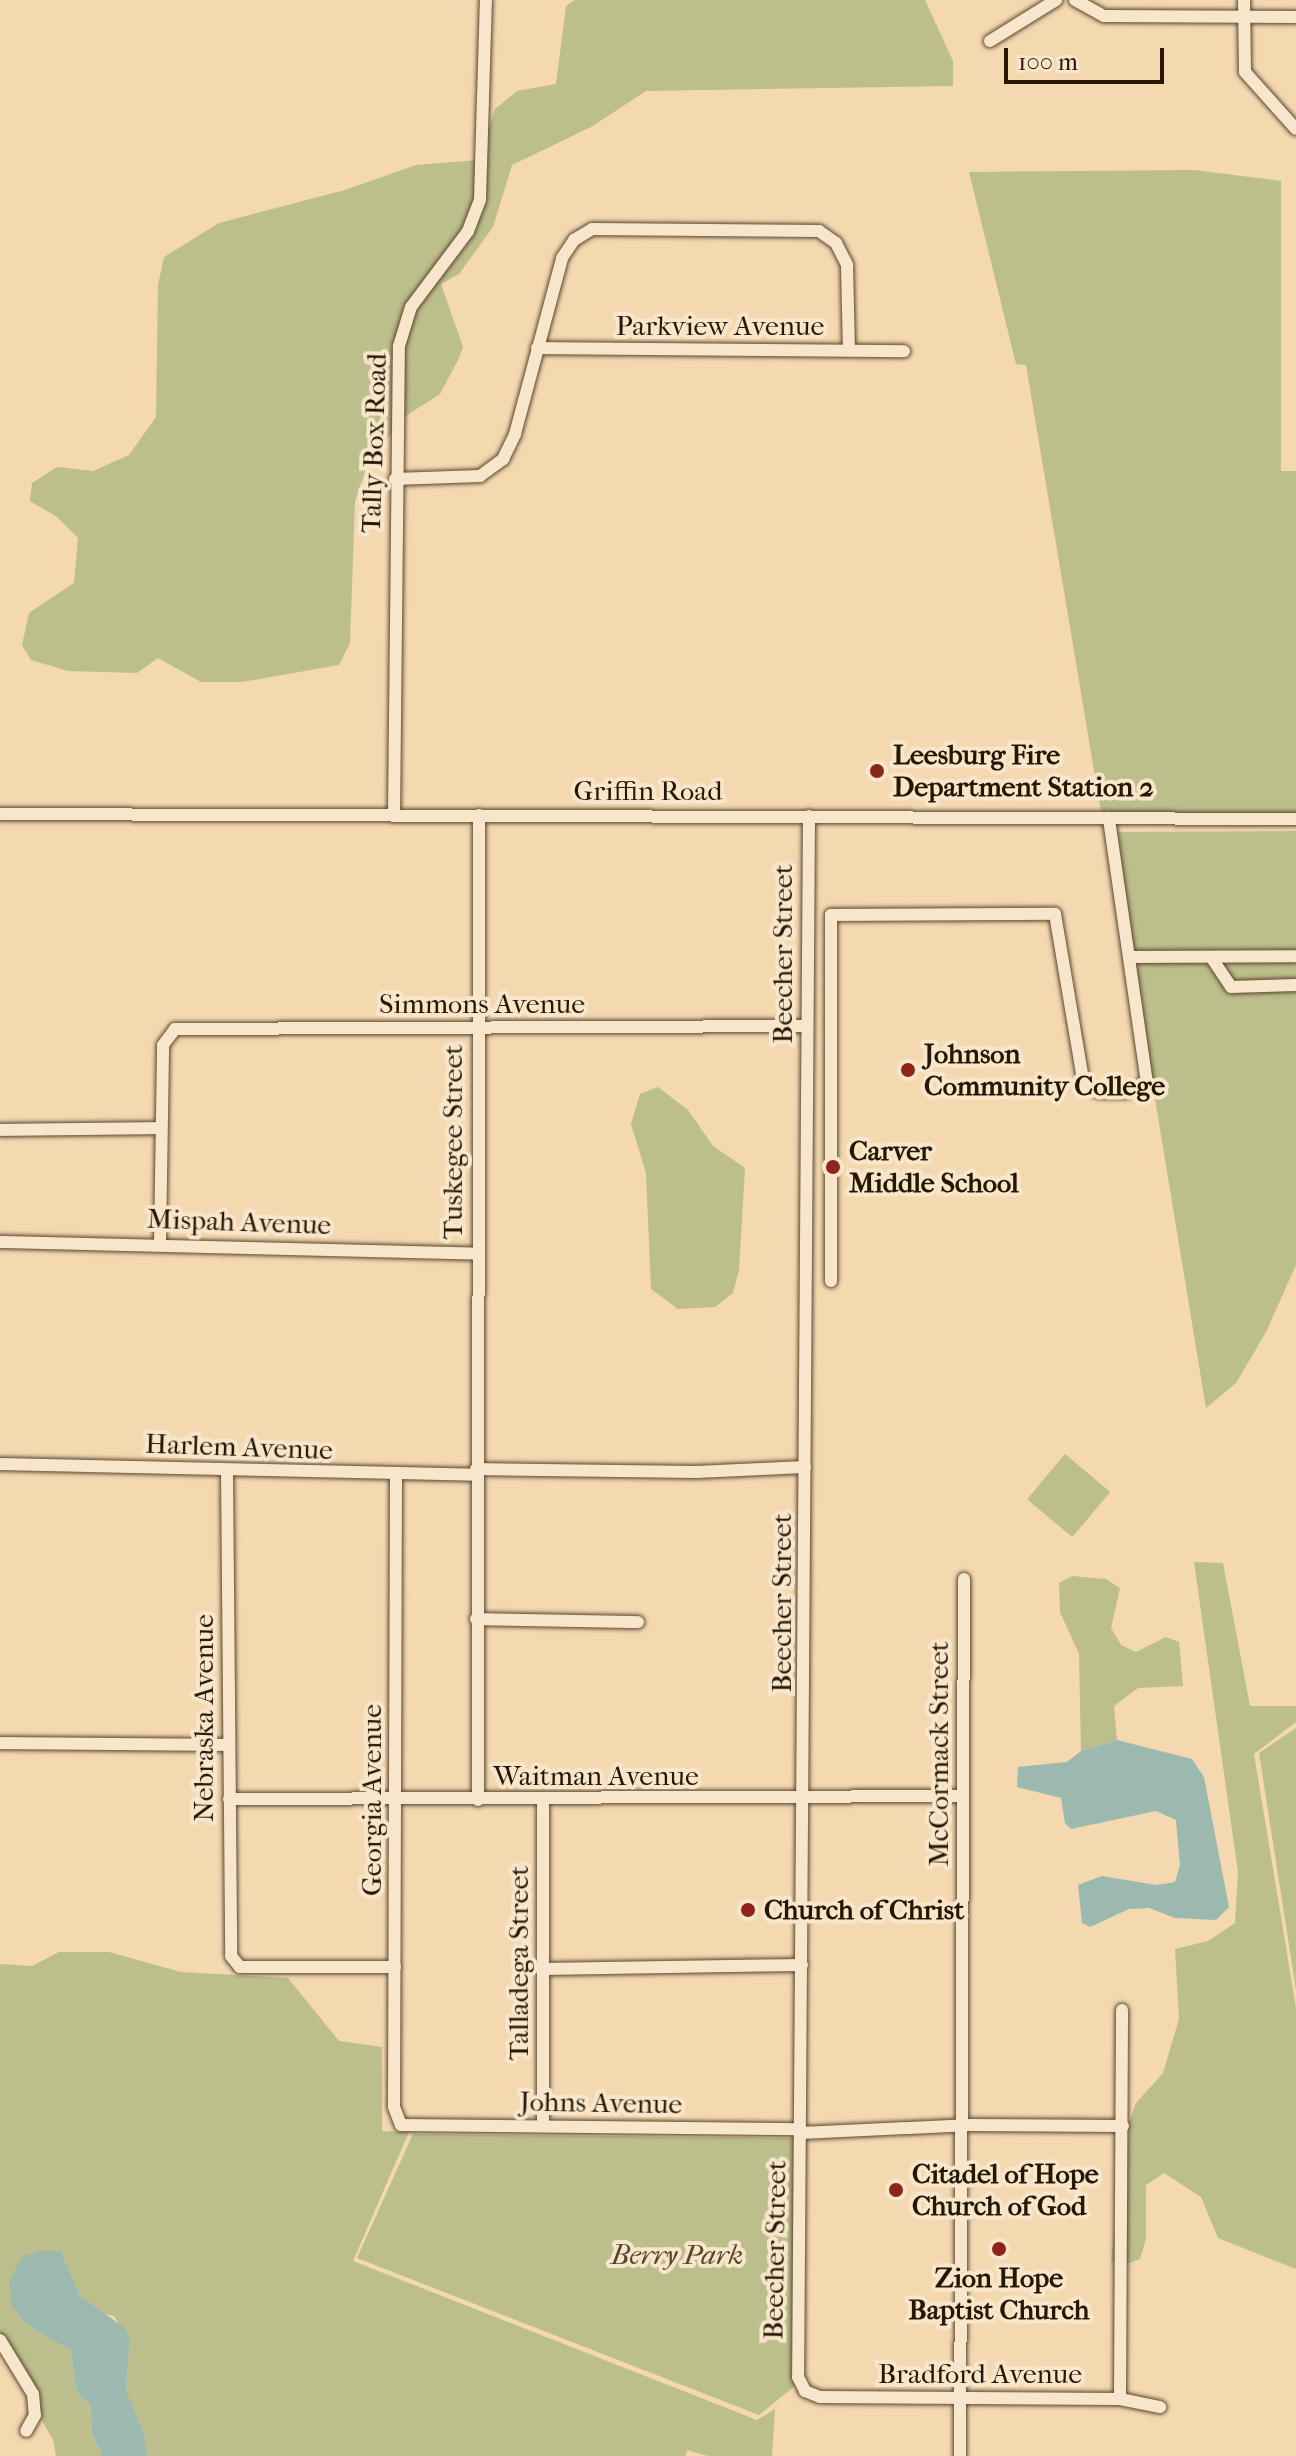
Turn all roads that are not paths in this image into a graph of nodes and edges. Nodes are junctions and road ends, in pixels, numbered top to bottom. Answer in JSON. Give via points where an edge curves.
{"nodes":[{"id":1,"x":486,"y":0,"type":"edge"},
{"id":2,"x":1056,"y":0,"type":"edge"},
{"id":3,"x":1075,"y":0,"type":"edge"},
{"id":4,"x":1244,"y":0,"type":"edge"},
{"id":5,"x":1244,"y":17,"type":"junction"},
{"id":6,"x":1296,"y":17,"type":"edge"},
{"id":7,"x":990,"y":41,"type":"dead end"},
{"id":8,"x":1296,"y":129,"type":"edge"},
{"id":9,"x":537,"y":348,"type":"junction"},
{"id":10,"x":849,"y":350,"type":"junction"},
{"id":11,"x":904,"y":351,"type":"dead end"},
{"id":12,"x":395,"y":479,"type":"junction"},
{"id":13,"x":0,"y":814,"type":"edge"},
{"id":14,"x":394,"y":815,"type":"junction"},
{"id":15,"x":479,"y":815,"type":"junction"},
{"id":16,"x":809,"y":816,"type":"junction"},
{"id":17,"x":1109,"y":818,"type":"junction"},
{"id":18,"x":1296,"y":819,"type":"edge"},
{"id":19,"x":1296,"y":956,"type":"edge"},
{"id":20,"x":1129,"y":957,"type":"junction"},
{"id":21,"x":1211,"y":957,"type":"junction"},
{"id":22,"x":1296,"y":985,"type":"edge"},
{"id":23,"x":807,"y":1026,"type":"junction"},
{"id":24,"x":478,"y":1028,"type":"junction"},
{"id":25,"x":161,"y":1128,"type":"junction"},
{"id":26,"x":0,"y":1130,"type":"edge"},
{"id":27,"x":0,"y":1242,"type":"edge"},
{"id":28,"x":160,"y":1243,"type":"junction"},
{"id":29,"x":476,"y":1254,"type":"junction"},
{"id":30,"x":831,"y":1281,"type":"dead end"},
{"id":31,"x":0,"y":1464,"type":"edge"},
{"id":32,"x":805,"y":1467,"type":"junction"},
{"id":33,"x":227,"y":1470,"type":"junction"},
{"id":34,"x":476,"y":1472,"type":"junction"},
{"id":35,"x":396,"y":1474,"type":"junction"},
{"id":36,"x":964,"y":1579,"type":"dead end"},
{"id":37,"x":476,"y":1619,"type":"junction"},
{"id":38,"x":638,"y":1622,"type":"dead end"},
{"id":39,"x":0,"y":1743,"type":"edge"},
{"id":40,"x":228,"y":1745,"type":"junction"},
{"id":41,"x":962,"y":1796,"type":"junction"},
{"id":42,"x":229,"y":1799,"type":"junction"},
{"id":43,"x":805,"y":1799,"type":"junction"},
{"id":44,"x":396,"y":1800,"type":"junction"},
{"id":45,"x":478,"y":1800,"type":"junction"},
{"id":46,"x":543,"y":1800,"type":"junction"},
{"id":47,"x":802,"y":1965,"type":"junction"},
{"id":48,"x":395,"y":1967,"type":"junction"},
{"id":49,"x":542,"y":1969,"type":"junction"},
{"id":50,"x":1122,"y":2010,"type":"dead end"},
{"id":51,"x":401,"y":2125,"type":"joint"},
{"id":52,"x":543,"y":2126,"type":"junction"},
{"id":53,"x":1123,"y":2126,"type":"junction"},
{"id":54,"x":961,"y":2127,"type":"junction"},
{"id":55,"x":801,"y":2131,"type":"junction"},
{"id":56,"x":0,"y":2340,"type":"edge"},
{"id":57,"x":803,"y":2388,"type":"joint"},
{"id":58,"x":960,"y":2397,"type":"junction"},
{"id":59,"x":1120,"y":2399,"type":"junction"},
{"id":60,"x":1160,"y":2407,"type":"dead end"},
{"id":61,"x":26,"y":2431,"type":"dead end"},
{"id":62,"x":960,"y":2456,"type":"edge"}],
"edges":[{"from":1,"to":12,"type":"street","name":"Tally Box Road","via":[[483,186],[468,231],[404,323],[397,368]]},
{"from":2,"to":7,"type":"street"},
{"from":3,"to":5,"type":"street","via":[[1104,16]]},
{"from":4,"to":5,"type":"street"},
{"from":5,"to":6,"type":"street"},
{"from":5,"to":8,"type":"street","via":[[1245,72]]},
{"from":9,"to":10,"type":"street","name":"Parkview Avenue"},
{"from":9,"to":10,"type":"street","via":[[562,258],[582,234],[619,227],[777,227],[819,231],[842,252],[850,278]]},
{"from":9,"to":12,"type":"street","via":[[515,434],[494,469],[464,479]]},
{"from":10,"to":11,"type":"street","name":"Parkview Avenue"},
{"from":12,"to":14,"type":"street","name":"Tally Box Road"},
{"from":13,"to":14,"type":"street","name":"Griffin Road"},
{"from":14,"to":15,"type":"street","name":"Griffin Road"},
{"from":15,"to":16,"type":"street","name":"Griffin Road"},
{"from":15,"to":24,"type":"street","name":"Tuskegee Street"},
{"from":16,"to":17,"type":"street","name":"Griffin Road"},
{"from":16,"to":23,"type":"street","name":"Beecher Street"},
{"from":17,"to":18,"type":"street","name":"Griffin Road"},
{"from":17,"to":20,"type":"street"},
{"from":19,"to":21,"type":"street"},
{"from":20,"to":21,"type":"street"},
{"from":20,"to":30,"type":"street","via":[[1147,1083],[1126,1092],[1100,1092],[1084,1085],[1055,914],[831,915]]},
{"from":21,"to":22,"type":"street","via":[[1231,987]]},
{"from":23,"to":24,"type":"street","name":"Simmons Avenue"},
{"from":23,"to":32,"type":"street","name":"Beecher Street"},
{"from":24,"to":25,"type":"street","name":"Simmons Avenue","via":[[181,1028],[164,1042]]},
{"from":24,"to":29,"type":"street","name":"Tuskegee Street"},
{"from":25,"to":26,"type":"street"},
{"from":25,"to":28,"type":"street"},
{"from":27,"to":28,"type":"street","name":"Mispah Avenue"},
{"from":28,"to":29,"type":"street","name":"Mispah Avenue"},
{"from":29,"to":34,"type":"street","name":"Tuskegee Street"},
{"from":31,"to":33,"type":"street","name":"Harlem Avenue"},
{"from":32,"to":34,"type":"street","name":"Harlem Avenue"},
{"from":32,"to":43,"type":"street","name":"Beecher Street"},
{"from":33,"to":35,"type":"street","name":"Harlem Avenue"},
{"from":33,"to":40,"type":"street","name":"Nebraska Avenue"},
{"from":34,"to":35,"type":"street","name":"Harlem Avenue"},
{"from":34,"to":37,"type":"street","name":"Tuskegee Street"},
{"from":35,"to":44,"type":"street","name":"Georgia Avenue"},
{"from":36,"to":41,"type":"street","name":"McCormack Street"},
{"from":37,"to":38,"type":"street"},
{"from":37,"to":45,"type":"street","name":"Tuskegee Street"},
{"from":39,"to":40,"type":"street"},
{"from":40,"to":42,"type":"street","name":"Nebraska Avenue"},
{"from":41,"to":43,"type":"street","name":"Waitman Avenue"},
{"from":41,"to":54,"type":"street","name":"McCormack Street"},
{"from":42,"to":44,"type":"street","name":"Waitman Avenue"},
{"from":42,"to":48,"type":"street","name":"Nebraska Avenue","via":[[229,1952],[236,1964]]},
{"from":43,"to":46,"type":"street","name":"Waitman Avenue"},
{"from":43,"to":47,"type":"street","name":"Beecher Street"},
{"from":44,"to":45,"type":"street","name":"Waitman Avenue"},
{"from":44,"to":48,"type":"street","name":"Georgia Avenue"},
{"from":45,"to":46,"type":"street","name":"Waitman Avenue"},
{"from":46,"to":49,"type":"street","name":"Talladega Street"},
{"from":47,"to":49,"type":"street"},
{"from":47,"to":55,"type":"street","name":"Beecher Street"},
{"from":48,"to":51,"type":"street","name":"Georgia Avenue","via":[[394,2107]]},
{"from":49,"to":52,"type":"street","name":"Talladega Street"},
{"from":50,"to":53,"type":"street"},
{"from":51,"to":52,"type":"street","name":"Johns Avenue"},
{"from":52,"to":55,"type":"street","name":"Johns Avenue"},
{"from":53,"to":54,"type":"street","name":"Johns Avenue"},
{"from":53,"to":59,"type":"street"},
{"from":54,"to":55,"type":"street","name":"Johns Avenue"},
{"from":54,"to":58,"type":"street","name":"McCormack Street"},
{"from":55,"to":57,"type":"street","name":"Beecher Street","via":[[797,2367]]},
{"from":56,"to":61,"type":"street","via":[[33,2394],[35,2415]]},
{"from":57,"to":58,"type":"street","name":"Bradford Avenue","via":[[820,2397]]},
{"from":58,"to":59,"type":"street","name":"Bradford Avenue"},
{"from":58,"to":62,"type":"street","name":"McCormack Street"},
{"from":59,"to":60,"type":"street","name":"Bradford Avenue"}]}
